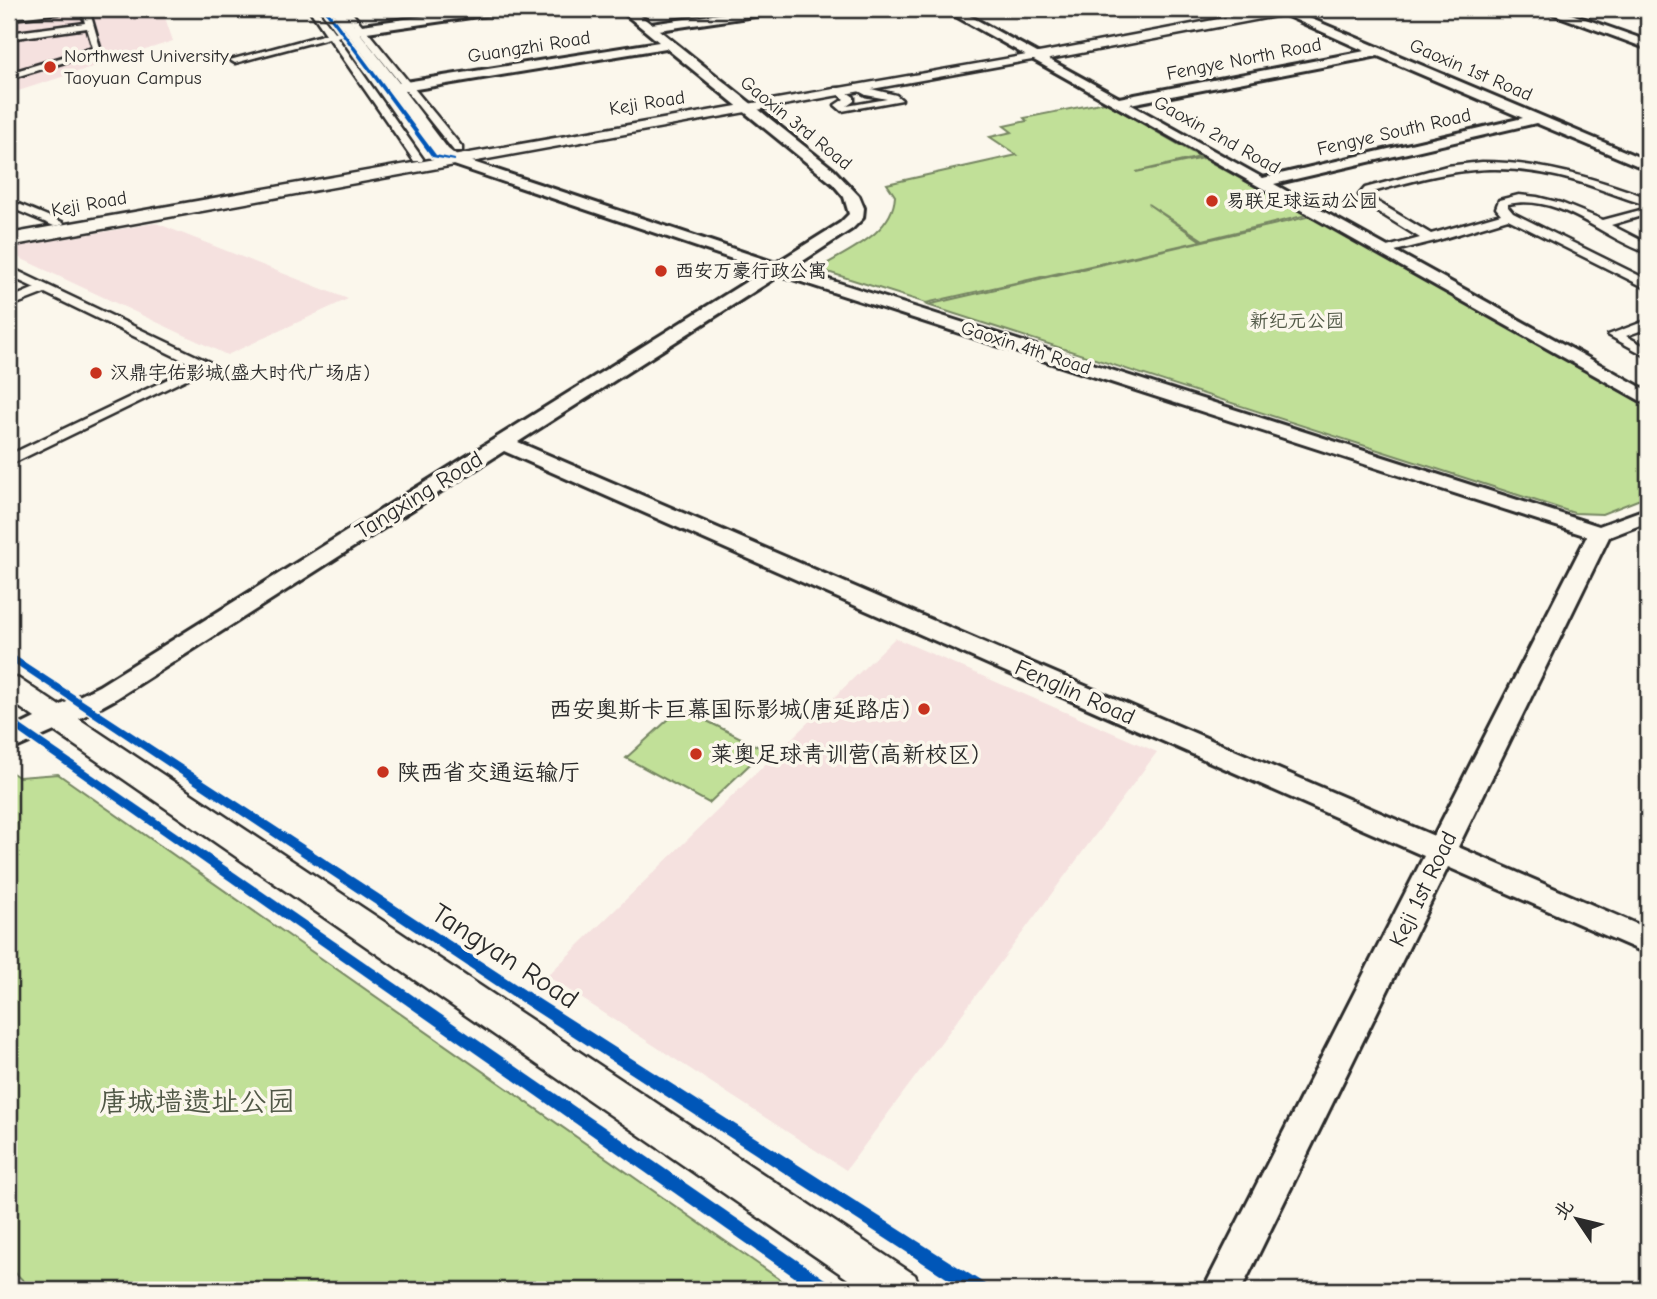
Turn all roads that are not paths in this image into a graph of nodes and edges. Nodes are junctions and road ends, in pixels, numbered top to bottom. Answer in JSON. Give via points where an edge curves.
{"nodes":[{"id":1,"x":44,"y":9,"type":"edge"},
{"id":2,"x":59,"y":9,"type":"edge"},
{"id":3,"x":85,"y":9,"type":"edge"},
{"id":4,"x":313,"y":9,"type":"edge"},
{"id":5,"x":325,"y":9,"type":"edge"},
{"id":6,"x":336,"y":9,"type":"edge"},
{"id":7,"x":345,"y":9,"type":"edge"},
{"id":8,"x":499,"y":9,"type":"edge"},
{"id":9,"x":625,"y":9,"type":"edge"},
{"id":10,"x":775,"y":9,"type":"edge"},
{"id":11,"x":949,"y":9,"type":"edge"},
{"id":12,"x":959,"y":9,"type":"edge"},
{"id":13,"x":1262,"y":9,"type":"edge"},
{"id":14,"x":1284,"y":9,"type":"edge"},
{"id":15,"x":1546,"y":9,"type":"edge"},
{"id":16,"x":1570,"y":9,"type":"edge"},
{"id":17,"x":9,"y":14,"type":"edge"},
{"id":18,"x":91,"y":25,"type":"junction"},
{"id":19,"x":650,"y":28,"type":"junction"},
{"id":20,"x":347,"y":32,"type":"junction"},
{"id":21,"x":9,"y":36,"type":"edge"},
{"id":22,"x":1648,"y":36,"type":"edge"},
{"id":23,"x":670,"y":44,"type":"junction"},
{"id":24,"x":1648,"y":45,"type":"edge"},
{"id":25,"x":1378,"y":52,"type":"junction"},
{"id":26,"x":1032,"y":53,"type":"junction"},
{"id":27,"x":235,"y":60,"type":"dead end"},
{"id":28,"x":9,"y":76,"type":"edge"},
{"id":29,"x":401,"y":87,"type":"junction"},
{"id":30,"x":858,"y":87,"type":"junction"},
{"id":31,"x":838,"y":90,"type":"junction"},
{"id":32,"x":1121,"y":102,"type":"junction"},
{"id":33,"x":744,"y":104,"type":"junction"},
{"id":34,"x":1537,"y":119,"type":"junction"},
{"id":35,"x":441,"y":155,"type":"junction"},
{"id":36,"x":1648,"y":166,"type":"edge"},
{"id":37,"x":1264,"y":182,"type":"junction"},
{"id":38,"x":1648,"y":202,"type":"edge"},
{"id":39,"x":9,"y":203,"type":"edge"},
{"id":40,"x":1648,"y":211,"type":"edge"},
{"id":41,"x":1509,"y":215,"type":"junction"},
{"id":42,"x":58,"y":224,"type":"junction"},
{"id":43,"x":1598,"y":225,"type":"junction"},
{"id":44,"x":9,"y":233,"type":"edge"},
{"id":45,"x":1431,"y":239,"type":"junction"},
{"id":46,"x":9,"y":240,"type":"edge"},
{"id":47,"x":1648,"y":249,"type":"edge"},
{"id":48,"x":1391,"y":250,"type":"junction"},
{"id":49,"x":779,"y":268,"type":"junction"},
{"id":50,"x":9,"y":271,"type":"edge"},
{"id":51,"x":1648,"y":285,"type":"edge"},
{"id":52,"x":44,"y":289,"type":"junction"},
{"id":53,"x":9,"y":303,"type":"edge"},
{"id":54,"x":1648,"y":324,"type":"edge"},
{"id":55,"x":1648,"y":353,"type":"edge"},
{"id":56,"x":1648,"y":392,"type":"edge"},
{"id":57,"x":1648,"y":399,"type":"edge"},
{"id":58,"x":503,"y":443,"type":"junction"},
{"id":59,"x":9,"y":461,"type":"edge"},
{"id":60,"x":1648,"y":514,"type":"edge"},
{"id":61,"x":1600,"y":533,"type":"junction"},
{"id":62,"x":9,"y":686,"type":"edge"},
{"id":63,"x":57,"y":720,"type":"junction"},
{"id":64,"x":9,"y":742,"type":"edge"},
{"id":65,"x":9,"y":761,"type":"edge"},
{"id":66,"x":1441,"y":852,"type":"junction"},
{"id":67,"x":1648,"y":942,"type":"edge"},
{"id":68,"x":900,"y":1290,"type":"edge"},
{"id":69,"x":1222,"y":1290,"type":"edge"}],
"edges":[{"from":1,"to":17,"type":"street"},
{"from":2,"to":17,"type":"street"},
{"from":3,"to":18,"type":"street"},
{"from":4,"to":20,"type":"street"},
{"from":5,"to":20,"type":"street"},
{"from":6,"to":20,"type":"street"},
{"from":7,"to":20,"type":"street"},
{"from":8,"to":20,"type":"street"},
{"from":9,"to":19,"type":"street","name":"Gaoxin 3rd Road"},
{"from":10,"to":19,"type":"street"},
{"from":11,"to":26,"type":"street","name":"Gaoxin 2nd Road"},
{"from":12,"to":26,"type":"street","name":"Gaoxin 2nd Road"},
{"from":13,"to":26,"type":"main road","name":"Keji Road"},
{"from":14,"to":25,"type":"street","name":"Gaoxin 1st Road"},
{"from":14,"to":26,"type":"main road","name":"Keji Road"},
{"from":15,"to":24,"type":"street"},
{"from":16,"to":22,"type":"street"},
{"from":18,"to":21,"type":"street"},
{"from":18,"to":28,"type":"street","via":[[98,49]]},
{"from":19,"to":23,"type":"street","name":"Gaoxin 3rd Road"},
{"from":20,"to":27,"type":"street"},
{"from":20,"to":29,"type":"street"},
{"from":20,"to":35,"type":"street"},
{"from":23,"to":29,"type":"street","name":"Guangzhi Road"},
{"from":23,"to":33,"type":"street","name":"Gaoxin 3rd Road"},
{"from":25,"to":32,"type":"street","name":"Fengye North Road"},
{"from":25,"to":34,"type":"street","name":"Gaoxin 1st Road"},
{"from":26,"to":30,"type":"main road","name":"Keji Road"},
{"from":26,"to":32,"type":"street","name":"Gaoxin 2nd Road"},
{"from":26,"to":33,"type":"main road","name":"Keji Road"},
{"from":29,"to":35,"type":"street"},
{"from":30,"to":31,"type":"main road","name":"Keji Road"},
{"from":30,"to":31,"type":"street","via":[[870,96],[897,100],[845,109],[840,105],[851,99]]},
{"from":31,"to":33,"type":"main road","name":"Keji Road"},
{"from":32,"to":37,"type":"street","name":"Gaoxin 2nd Road"},
{"from":33,"to":35,"type":"main road","name":"Keji Road"},
{"from":33,"to":49,"type":"street","name":"Gaoxin 3rd Road","via":[[828,172],[857,206],[857,215],[846,226]]},
{"from":34,"to":36,"type":"street","name":"Gaoxin 1st Road"},
{"from":34,"to":37,"type":"street","name":"Fengye South Road"},
{"from":35,"to":42,"type":"main road","name":"Keji Road"},
{"from":35,"to":46,"type":"main road","name":"Keji Road"},
{"from":35,"to":49,"type":"street","name":"Gaoxin 4th Road"},
{"from":37,"to":48,"type":"street","name":"Gaoxin 2nd Road"},
{"from":37,"to":57,"type":"street","name":"Gaoxin 2nd Road"},
{"from":38,"to":45,"type":"street","via":[[1583,179],[1492,166],[1459,167],[1368,190],[1366,200]]},
{"from":39,"to":42,"type":"street"},
{"from":40,"to":43,"type":"street"},
{"from":41,"to":43,"type":"street","via":[[1503,202],[1529,198],[1552,203]]},
{"from":41,"to":45,"type":"street"},
{"from":41,"to":51,"type":"street"},
{"from":42,"to":44,"type":"main road","name":"Keji Road"},
{"from":43,"to":47,"type":"street"},
{"from":45,"to":48,"type":"street"},
{"from":48,"to":56,"type":"street","name":"Gaoxin 2nd Road"},
{"from":49,"to":58,"type":"street","name":"Tangxing Road"},
{"from":49,"to":61,"type":"street","name":"Gaoxin 4th Road"},
{"from":50,"to":52,"type":"street"},
{"from":52,"to":53,"type":"street"},
{"from":52,"to":59,"type":"street","via":[[206,366]]},
{"from":54,"to":55,"type":"street","via":[[1615,335]]},
{"from":58,"to":63,"type":"street","name":"Tangxing Road"},
{"from":58,"to":66,"type":"street","name":"Fenglin Road"},
{"from":60,"to":61,"type":"street"},
{"from":61,"to":66,"type":"street","name":"Keji 1st Road"},
{"from":62,"to":63,"type":"main road"},
{"from":63,"to":64,"type":"street","name":"Tangxing Road"},
{"from":63,"to":65,"type":"street","name":"Tangxing Road","via":[[38,741]]},
{"from":63,"to":68,"type":"main road"},
{"from":66,"to":67,"type":"street","name":"Fenglin Road"},
{"from":66,"to":69,"type":"street","name":"Keji 1st Road"}]}
